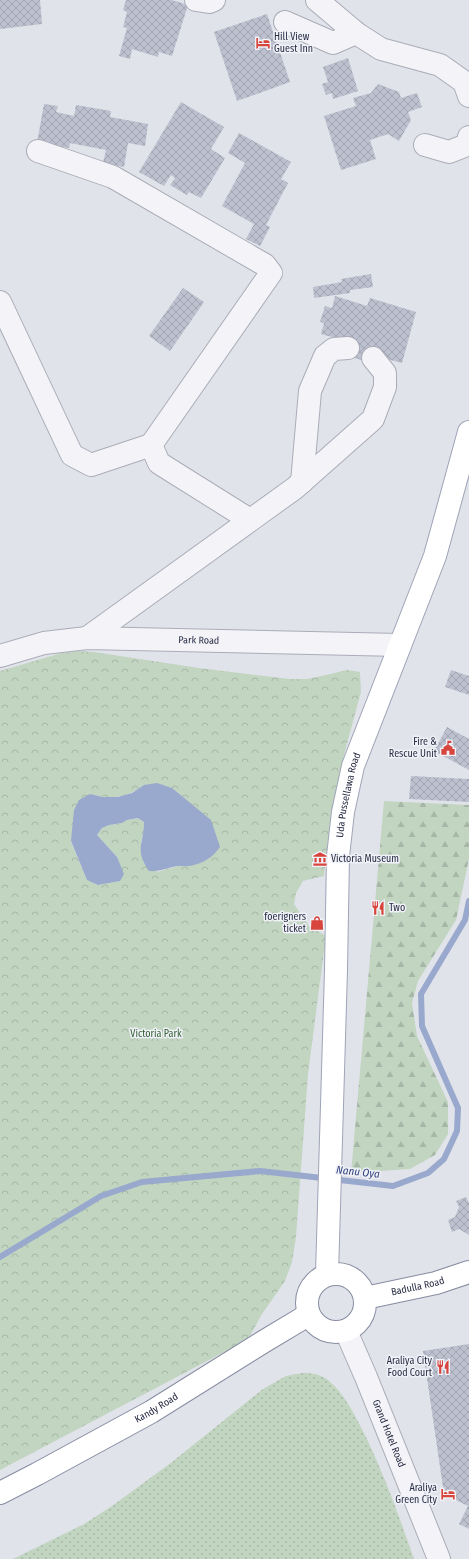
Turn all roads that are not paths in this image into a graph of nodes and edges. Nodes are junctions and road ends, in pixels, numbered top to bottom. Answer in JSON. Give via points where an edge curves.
{"nodes":[{"id":1,"x":196,"y":0,"type":"edge"},
{"id":2,"x":214,"y":0,"type":"edge"},
{"id":3,"x":317,"y":0,"type":"edge"},
{"id":4,"x":285,"y":22,"type":"dead end"},
{"id":5,"x":356,"y":33,"type":"junction"},
{"id":6,"x":469,"y":96,"type":"edge"},
{"id":7,"x":469,"y":137,"type":"edge"},
{"id":8,"x":425,"y":145,"type":"dead end"},
{"id":9,"x":38,"y":151,"type":"dead end"},
{"id":10,"x":0,"y":302,"type":"edge"},
{"id":11,"x":348,"y":348,"type":"dead end"},
{"id":12,"x":373,"y":358,"type":"dead end"},
{"id":13,"x":469,"y":432,"type":"edge"},
{"id":14,"x":151,"y":445,"type":"junction"},
{"id":15,"x":302,"y":482,"type":"junction"},
{"id":16,"x":250,"y":520,"type":"junction"},
{"id":17,"x":87,"y":638,"type":"junction"},
{"id":18,"x":400,"y":645,"type":"junction"},
{"id":19,"x":0,"y":656,"type":"edge"},
{"id":20,"x":469,"y":1272,"type":"edge"},
{"id":21,"x":327,"y":1274,"type":"junction"},
{"id":22,"x":365,"y":1298,"type":"junction"},
{"id":23,"x":308,"y":1316,"type":"junction"},
{"id":24,"x":346,"y":1331,"type":"junction"},
{"id":25,"x":0,"y":1493,"type":"edge"},
{"id":26,"x":439,"y":1559,"type":"edge"}],
"edges":[{"from":1,"to":2,"type":"street"},
{"from":3,"to":5,"type":"street"},
{"from":4,"to":5,"type":"street","via":[[333,42]]},
{"from":5,"to":6,"type":"street","via":[[381,49],[440,65],[464,82]]},
{"from":7,"to":8,"type":"street","via":[[467,145],[449,152]]},
{"from":9,"to":14,"type":"street","via":[[113,177],[265,265],[271,274]]},
{"from":10,"to":14,"type":"street","via":[[72,455],[91,465]]},
{"from":11,"to":15,"type":"street","via":[[334,349],[325,356],[310,391]]},
{"from":12,"to":15,"type":"street","via":[[385,373],[385,387],[373,419]]},
{"from":13,"to":18,"type":"main road","name":"Uda Pussellawa Road","via":[[435,556]]},
{"from":14,"to":16,"type":"street","via":[[159,463]]},
{"from":15,"to":16,"type":"street"},
{"from":16,"to":17,"type":"street"},
{"from":17,"to":18,"type":"street","name":"Park Road"},
{"from":17,"to":19,"type":"street","name":"Park Road","via":[[44,643]]},
{"from":18,"to":21,"type":"main road","name":"Uda Pussellawa Road","via":[[353,766],[343,812],[338,856]]},
{"from":20,"to":22,"type":"main road","name":"Badulla Road","via":[[436,1283]]},
{"from":21,"to":22,"type":"main road","via":[[343,1274],[357,1282]]},
{"from":21,"to":23,"type":"main road","via":[[313,1284],[308,1294]]},
{"from":22,"to":24,"type":"main road","via":[[364,1312],[356,1325]]},
{"from":23,"to":24,"type":"main road","via":[[316,1326],[332,1332]]},
{"from":23,"to":25,"type":"main road","name":"Kandy Road","via":[[151,1412]]},
{"from":24,"to":26,"type":"street","name":"Grand Hotel Road"}]}
